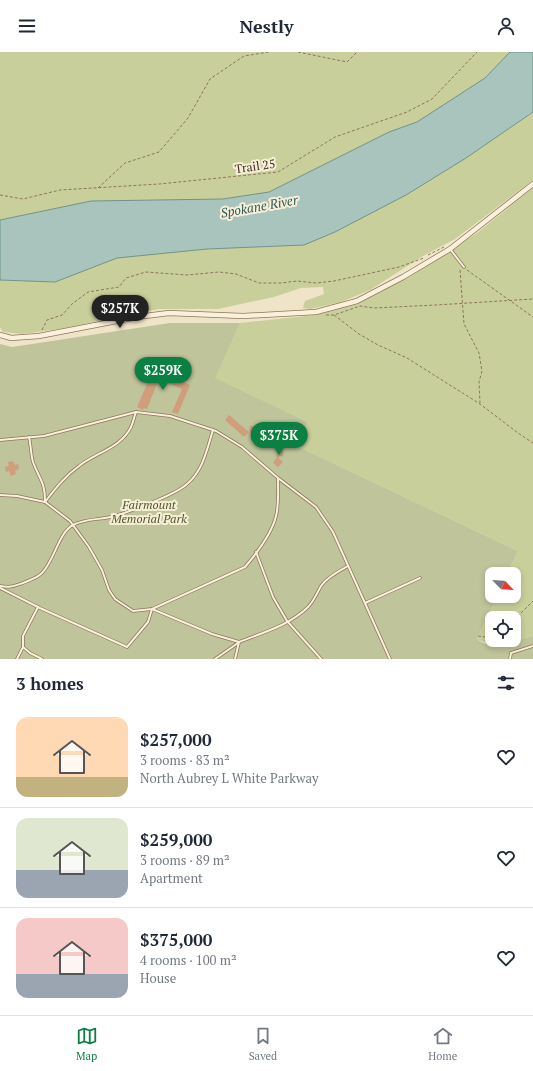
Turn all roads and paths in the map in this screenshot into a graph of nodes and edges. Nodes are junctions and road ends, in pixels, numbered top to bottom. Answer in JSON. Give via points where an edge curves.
{"nodes":[{"id":1,"x":270,"y":52,"type":"edge"},
{"id":2,"x":298,"y":52,"type":"edge"},
{"id":3,"x":357,"y":52,"type":"edge"},
{"id":4,"x":477,"y":52,"type":"edge"},
{"id":5,"x":533,"y":184,"type":"edge"},
{"id":6,"x":97,"y":189,"type":"junction"},
{"id":7,"x":0,"y":195,"type":"edge"},
{"id":8,"x":450,"y":249,"type":"junction"},
{"id":9,"x":461,"y":263,"type":"junction"},
{"id":10,"x":464,"y":267,"type":"joint"},
{"id":11,"x":533,"y":299,"type":"edge"},
{"id":12,"x":509,"y":300,"type":"junction"},
{"id":13,"x":462,"y":304,"type":"junction"},
{"id":14,"x":346,"y":310,"type":"dead end"},
{"id":15,"x":334,"y":315,"type":"dead end"},
{"id":16,"x":533,"y":317,"type":"edge"},
{"id":17,"x":0,"y":336,"type":"edge"},
{"id":18,"x":39,"y":336,"type":"junction"},
{"id":19,"x":480,"y":404,"type":"junction"},
{"id":20,"x":136,"y":412,"type":"junction"},
{"id":21,"x":213,"y":430,"type":"junction"},
{"id":22,"x":29,"y":437,"type":"junction"},
{"id":23,"x":0,"y":440,"type":"edge"},
{"id":24,"x":533,"y":443,"type":"edge"},
{"id":25,"x":278,"y":478,"type":"junction"},
{"id":26,"x":0,"y":495,"type":"edge"},
{"id":27,"x":45,"y":502,"type":"junction"},
{"id":28,"x":72,"y":525,"type":"junction"},
{"id":29,"x":256,"y":552,"type":"junction"},
{"id":30,"x":348,"y":566,"type":"junction"},
{"id":31,"x":420,"y":578,"type":"dead end"},
{"id":32,"x":0,"y":587,"type":"edge"},
{"id":33,"x":533,"y":602,"type":"edge"},
{"id":34,"x":365,"y":603,"type":"junction"},
{"id":35,"x":38,"y":607,"type":"junction"},
{"id":36,"x":152,"y":610,"type":"junction"},
{"id":37,"x":521,"y":613,"type":"edge"},
{"id":38,"x":287,"y":621,"type":"junction"},
{"id":39,"x":478,"y":636,"type":"dead end"},
{"id":40,"x":485,"y":637,"type":"edge"},
{"id":41,"x":239,"y":642,"type":"junction"},
{"id":42,"x":533,"y":646,"type":"edge"},
{"id":43,"x":23,"y":647,"type":"junction"},
{"id":44,"x":17,"y":659,"type":"edge"},
{"id":45,"x":42,"y":659,"type":"edge"},
{"id":46,"x":215,"y":659,"type":"edge"},
{"id":47,"x":235,"y":659,"type":"edge"},
{"id":48,"x":321,"y":659,"type":"edge"},
{"id":49,"x":390,"y":659,"type":"edge"},
{"id":50,"x":510,"y":659,"type":"edge"}],
"edges":[{"from":1,"to":6,"type":"path","via":[[244,56],[210,79],[188,118],[159,152],[125,163]]},
{"from":2,"to":3,"type":"path","via":[[347,62]]},
{"from":4,"to":6,"type":"path","name":"Trail 25","via":[[432,99],[407,112],[335,137],[278,172]]},
{"from":5,"to":8,"type":"street"},
{"from":6,"to":7,"type":"path","name":"Trail 25","via":[[60,190],[23,199]]},
{"from":8,"to":9,"type":"lane"},
{"from":8,"to":18,"type":"street","via":[[357,301],[316,312],[243,316],[170,313]]},
{"from":8,"to":18,"type":"path","via":[[443,246],[423,258],[399,267],[316,283],[259,283],[236,274],[219,272],[187,275],[146,272],[126,278],[119,287],[88,292],[62,315],[47,320]]},
{"from":9,"to":10,"type":"lane"},
{"from":9,"to":13,"type":"path","via":[[459,274]]},
{"from":10,"to":12,"type":"path"},
{"from":11,"to":12,"type":"path"},
{"from":12,"to":13,"type":"path"},
{"from":12,"to":16,"type":"path"},
{"from":13,"to":14,"type":"path","via":[[374,308],[360,306]]},
{"from":13,"to":19,"type":"path","via":[[464,324],[479,353],[482,371],[479,382]]},
{"from":15,"to":19,"type":"path","via":[[372,342],[407,358]]},
{"from":17,"to":18,"type":"street"},
{"from":19,"to":24,"type":"path"},
{"from":20,"to":21,"type":"lane","via":[[170,416]]},
{"from":20,"to":22,"type":"lane","via":[[44,436]]},
{"from":20,"to":27,"type":"lane","via":[[131,428],[121,439],[110,449],[70,472]]},
{"from":21,"to":25,"type":"lane","via":[[242,447]]},
{"from":21,"to":28,"type":"lane","via":[[201,465],[187,484],[151,502],[114,516]]},
{"from":22,"to":23,"type":"lane"},
{"from":22,"to":27,"type":"lane","via":[[32,460],[45,490]]},
{"from":25,"to":29,"type":"lane","via":[[276,516]]},
{"from":25,"to":30,"type":"lane","via":[[316,507],[332,532]]},
{"from":26,"to":27,"type":"lane"},
{"from":27,"to":28,"type":"lane"},
{"from":28,"to":32,"type":"lane","via":[[41,573],[13,588]]},
{"from":28,"to":36,"type":"lane","via":[[92,553],[115,599],[133,611]]},
{"from":29,"to":36,"type":"lane","via":[[244,567]]},
{"from":29,"to":38,"type":"lane","via":[[273,597]]},
{"from":30,"to":34,"type":"lane"},
{"from":30,"to":38,"type":"lane","via":[[322,585],[308,607]]},
{"from":31,"to":34,"type":"lane"},
{"from":32,"to":35,"type":"lane"},
{"from":33,"to":37,"type":"path"},
{"from":34,"to":49,"type":"lane"},
{"from":35,"to":36,"type":"lane","via":[[127,647],[148,622]]},
{"from":35,"to":43,"type":"lane","via":[[23,636]]},
{"from":36,"to":41,"type":"lane"},
{"from":38,"to":41,"type":"lane"},
{"from":38,"to":48,"type":"lane"},
{"from":39,"to":40,"type":"path"},
{"from":41,"to":46,"type":"lane"},
{"from":41,"to":47,"type":"lane"},
{"from":42,"to":50,"type":"lane","via":[[511,653]]},
{"from":43,"to":44,"type":"lane"},
{"from":43,"to":45,"type":"lane"}]}
